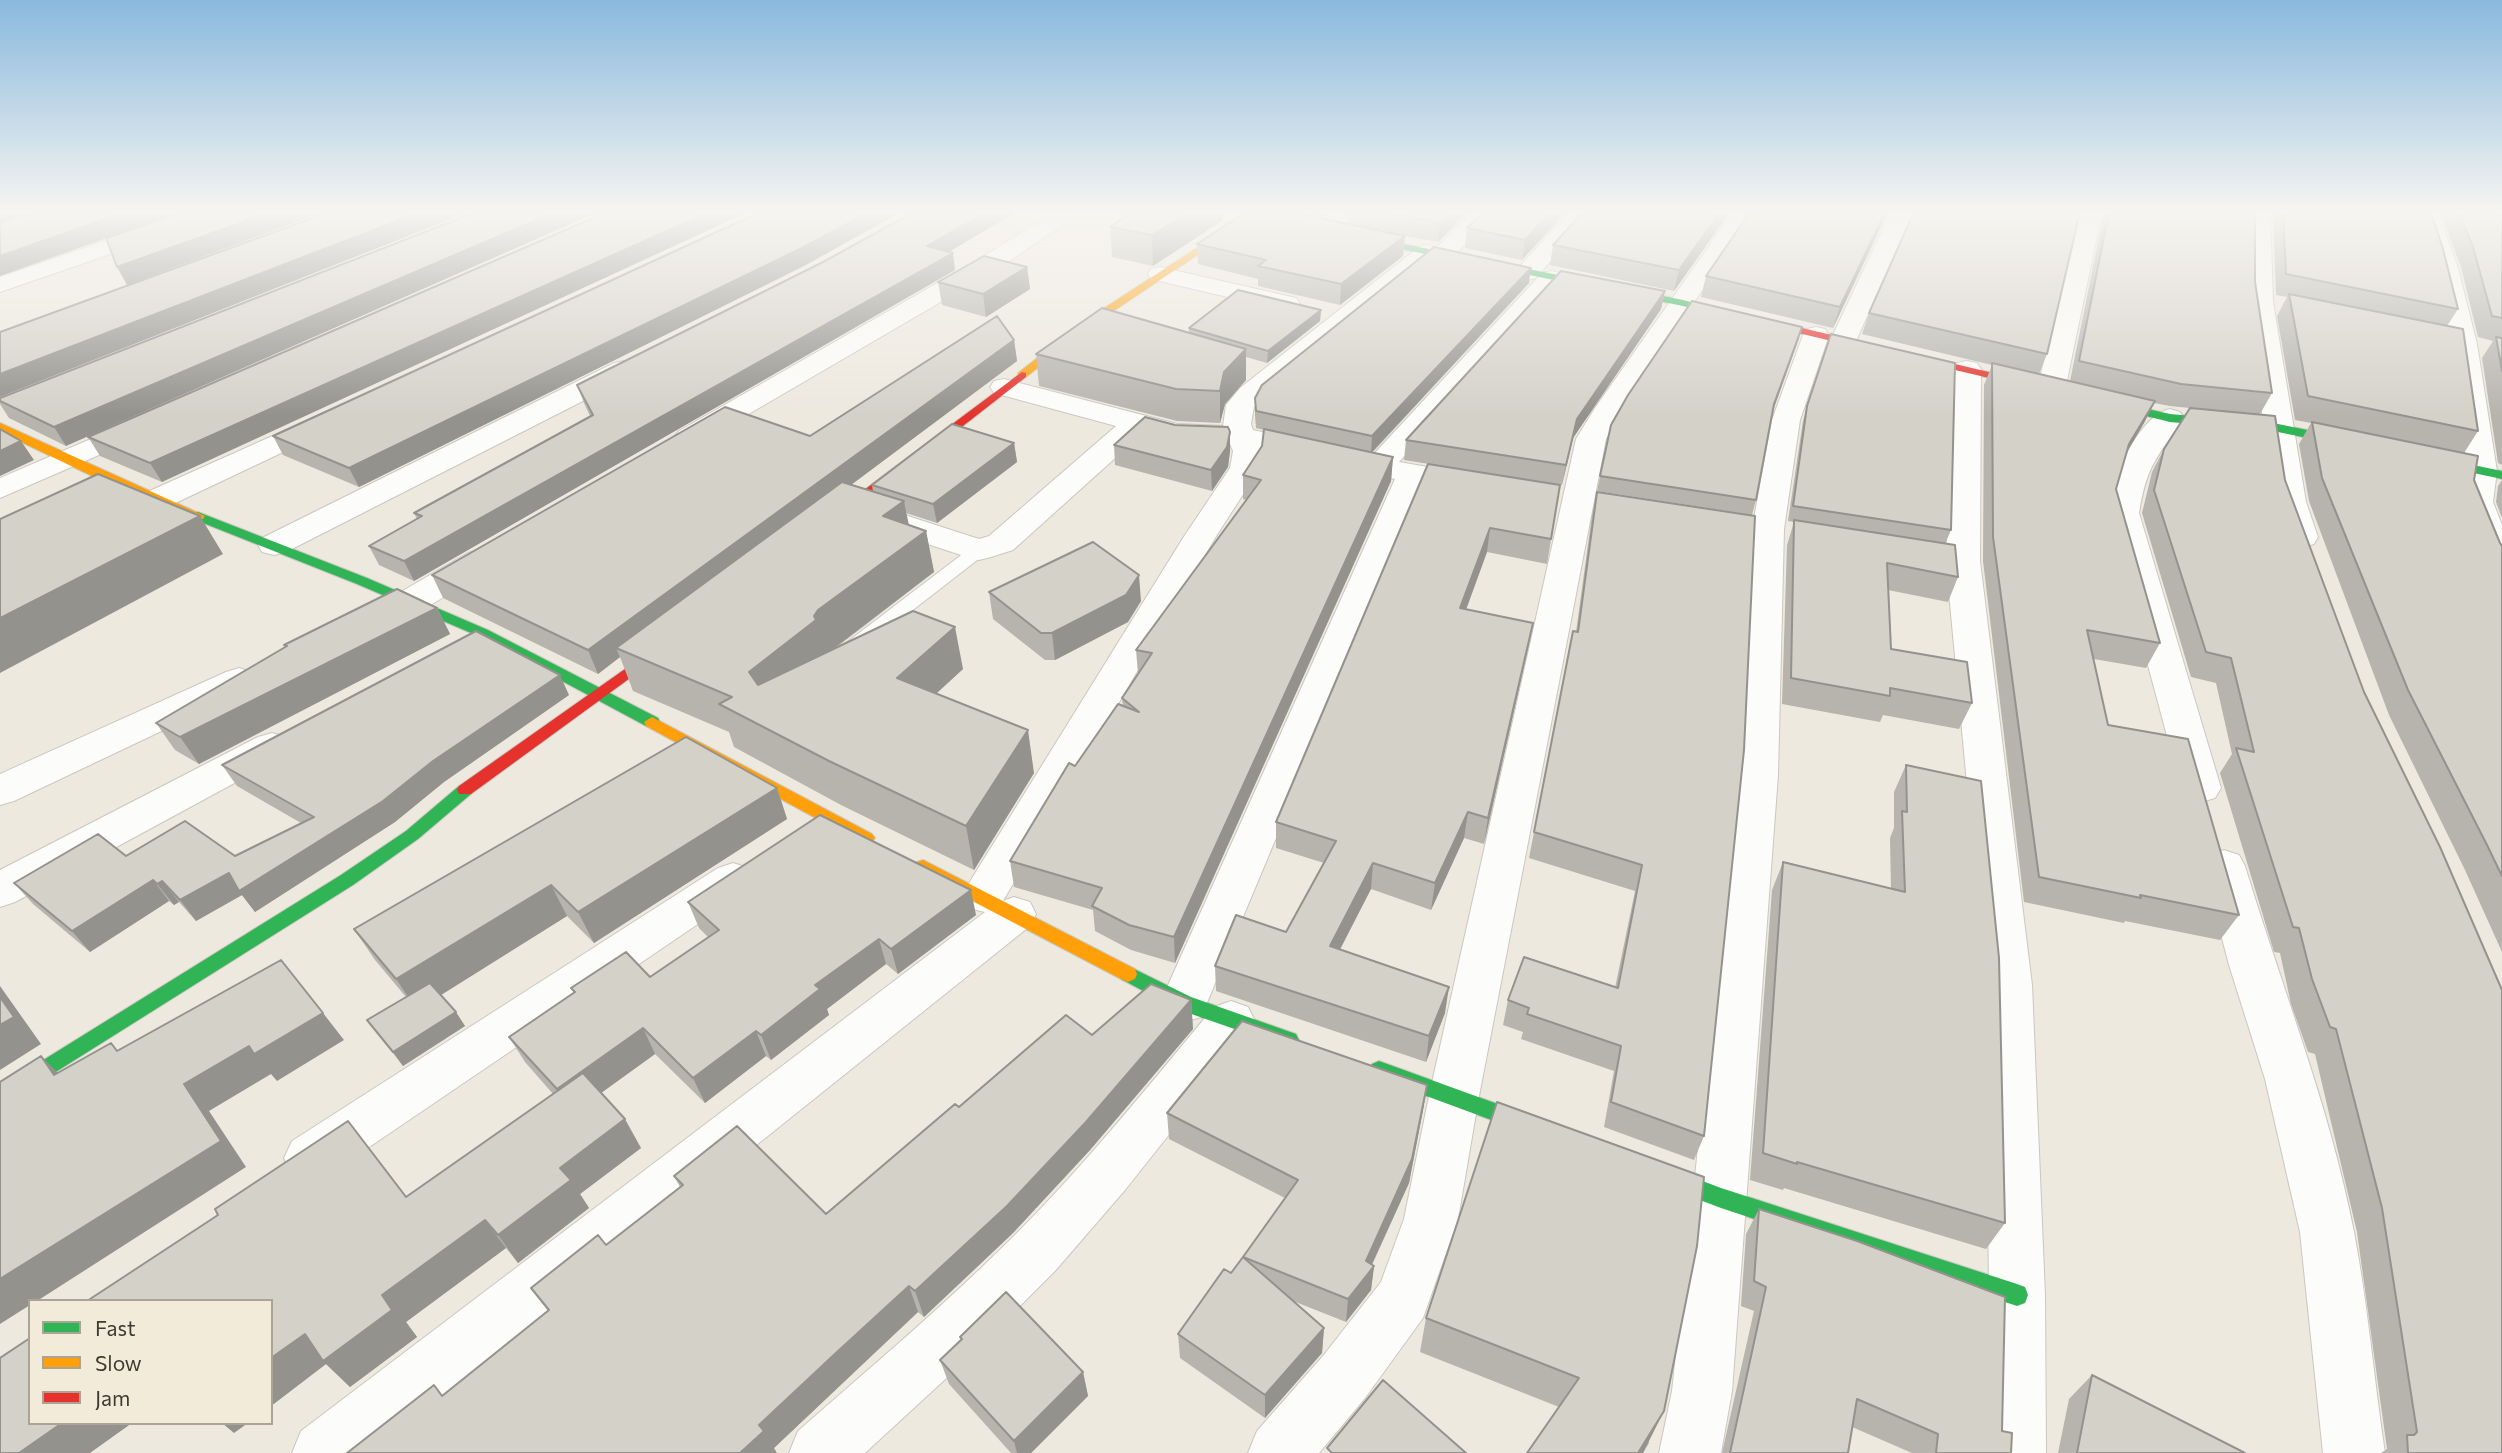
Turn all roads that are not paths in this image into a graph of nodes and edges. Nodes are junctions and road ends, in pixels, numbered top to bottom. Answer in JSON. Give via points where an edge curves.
{"nodes":[{"id":1,"x":961,"y":280,"type":"edge"},
{"id":2,"x":1152,"y":280,"type":"edge"},
{"id":3,"x":1185,"y":280,"type":"edge"},
{"id":4,"x":1385,"y":280,"type":"edge"},
{"id":5,"x":1536,"y":280,"type":"edge"},
{"id":6,"x":1559,"y":280,"type":"edge"},
{"id":7,"x":1699,"y":280,"type":"edge"},
{"id":8,"x":1871,"y":280,"type":"edge"},
{"id":9,"x":2078,"y":280,"type":"edge"},
{"id":10,"x":2260,"y":280,"type":"edge"},
{"id":11,"x":2451,"y":280,"type":"edge"},
{"id":12,"x":2260,"y":302,"type":"junction"},
{"id":13,"x":1683,"y":303,"type":"junction"},
{"id":14,"x":2287,"y":308,"type":"edge"},
{"id":15,"x":1325,"y":312,"type":"junction"},
{"id":16,"x":1090,"y":322,"type":"junction"},
{"id":17,"x":1116,"y":330,"type":"edge"},
{"id":18,"x":1816,"y":335,"type":"junction"},
{"id":19,"x":2437,"y":339,"type":"edge"},
{"id":20,"x":1843,"y":341,"type":"junction"},
{"id":21,"x":2477,"y":347,"type":"junction"},
{"id":22,"x":644,"y":359,"type":"edge"},
{"id":23,"x":1967,"y":369,"type":"junction"},
{"id":24,"x":1004,"y":387,"type":"junction"},
{"id":25,"x":2057,"y":392,"type":"joint"},
{"id":26,"x":2087,"y":399,"type":"edge"},
{"id":27,"x":345,"y":412,"type":"edge"},
{"id":28,"x":4,"y":414,"type":"edge"},
{"id":29,"x":165,"y":415,"type":"edge"},
{"id":30,"x":2170,"y":418,"type":"junction"},
{"id":31,"x":1136,"y":424,"type":"junction"},
{"id":32,"x":2278,"y":428,"type":"junction"},
{"id":33,"x":1242,"y":436,"type":"junction"},
{"id":34,"x":2373,"y":448,"type":"edge"},
{"id":35,"x":664,"y":452,"type":"edge"},
{"id":36,"x":2414,"y":456,"type":"edge"},
{"id":37,"x":63,"y":461,"type":"junction"},
{"id":38,"x":1396,"y":470,"type":"junction"},
{"id":39,"x":2492,"y":473,"type":"edge"},
{"id":40,"x":1494,"y":488,"type":"edge"},
{"id":41,"x":0,"y":489,"type":"edge"},
{"id":42,"x":156,"y":500,"type":"junction"},
{"id":43,"x":849,"y":508,"type":"junction"},
{"id":44,"x":816,"y":532,"type":"edge"},
{"id":45,"x":507,"y":544,"type":"edge"},
{"id":46,"x":274,"y":545,"type":"junction"},
{"id":47,"x":979,"y":550,"type":"junction"},
{"id":48,"x":2502,"y":566,"type":"edge"},
{"id":49,"x":2316,"y":576,"type":"edge"},
{"id":50,"x":411,"y":600,"type":"junction"},
{"id":51,"x":348,"y":629,"type":"edge"},
{"id":52,"x":687,"y":629,"type":"edge"},
{"id":53,"x":485,"y":634,"type":"junction"},
{"id":54,"x":448,"y":653,"type":"edge"},
{"id":55,"x":838,"y":658,"type":"edge"},
{"id":56,"x":274,"y":664,"type":"edge"},
{"id":57,"x":601,"y":694,"type":"junction"},
{"id":58,"x":303,"y":730,"type":"edge"},
{"id":59,"x":0,"y":791,"type":"edge"},
{"id":60,"x":794,"y":839,"type":"junction"},
{"id":61,"x":886,"y":848,"type":"edge"},
{"id":62,"x":910,"y":860,"type":"edge"},
{"id":63,"x":0,"y":890,"type":"edge"},
{"id":64,"x":999,"y":905,"type":"junction"},
{"id":65,"x":1207,"y":1012,"type":"junction"},
{"id":66,"x":1310,"y":1047,"type":"edge"},
{"id":67,"x":1362,"y":1065,"type":"edge"},
{"id":68,"x":1454,"y":1096,"type":"junction"},
{"id":69,"x":0,"y":1098,"type":"edge"},
{"id":70,"x":1556,"y":1135,"type":"edge"},
{"id":71,"x":1645,"y":1169,"type":"edge"},
{"id":72,"x":280,"y":1178,"type":"edge"},
{"id":73,"x":1721,"y":1198,"type":"junction"},
{"id":74,"x":2018,"y":1294,"type":"junction"},
{"id":75,"x":323,"y":1453,"type":"edge"},
{"id":76,"x":820,"y":1453,"type":"edge"},
{"id":77,"x":1279,"y":1453,"type":"edge"},
{"id":78,"x":1690,"y":1453,"type":"edge"},
{"id":79,"x":2015,"y":1453,"type":"edge"},
{"id":80,"x":2354,"y":1453,"type":"edge"}],
"edges":[{"from":1,"to":35,"type":"street"},
{"from":2,"to":16,"type":"street"},
{"from":3,"to":15,"type":"street"},
{"from":4,"to":15,"type":"street"},
{"from":5,"to":38,"type":"street"},
{"from":6,"to":13,"type":"street"},
{"from":7,"to":13,"type":"street"},
{"from":8,"to":20,"type":"street"},
{"from":9,"to":25,"type":"street"},
{"from":10,"to":12,"type":"street"},
{"from":11,"to":21,"type":"street"},
{"from":12,"to":14,"type":"street"},
{"from":12,"to":32,"type":"street"},
{"from":13,"to":18,"type":"street"},
{"from":13,"to":68,"type":"street","via":[[1591,439]]},
{"from":15,"to":33,"type":"street","via":[[1259,372],[1240,405],[1236,424]]},
{"from":16,"to":17,"type":"street"},
{"from":16,"to":24,"type":"street"},
{"from":18,"to":20,"type":"street"},
{"from":18,"to":73,"type":"street","via":[[1786,420],[1767,529],[1758,775]]},
{"from":19,"to":21,"type":"street"},
{"from":20,"to":23,"type":"street"},
{"from":21,"to":39,"type":"street"},
{"from":22,"to":46,"type":"street"},
{"from":23,"to":25,"type":"street"},
{"from":23,"to":74,"type":"street","via":[[1950,559],[2009,985]]},
{"from":24,"to":31,"type":"street"},
{"from":24,"to":43,"type":"street"},
{"from":26,"to":30,"type":"street"},
{"from":27,"to":42,"type":"street"},
{"from":28,"to":37,"type":"street"},
{"from":29,"to":37,"type":"street"},
{"from":30,"to":32,"type":"street"},
{"from":30,"to":80,"type":"street","via":[[2139,455],[2127,482],[2123,513],[2252,965],[2293,1092],[2327,1232]]},
{"from":31,"to":33,"type":"street","via":[[1176,433]]},
{"from":31,"to":47,"type":"street","via":[[1001,543]]},
{"from":32,"to":34,"type":"street"},
{"from":32,"to":49,"type":"street","via":[[2290,502]]},
{"from":33,"to":38,"type":"street"},
{"from":33,"to":64,"type":"street","via":[[1248,451],[1245,468],[1199,538]]},
{"from":36,"to":39,"type":"street"},
{"from":37,"to":41,"type":"street"},
{"from":37,"to":42,"type":"street"},
{"from":38,"to":40,"type":"street"},
{"from":38,"to":65,"type":"street"},
{"from":39,"to":48,"type":"street","via":[[2477,502]]},
{"from":42,"to":46,"type":"street"},
{"from":43,"to":44,"type":"street"},
{"from":43,"to":47,"type":"street"},
{"from":45,"to":50,"type":"street"},
{"from":46,"to":50,"type":"street"},
{"from":47,"to":55,"type":"lane"},
{"from":50,"to":51,"type":"street"},
{"from":50,"to":53,"type":"street"},
{"from":52,"to":57,"type":"street"},
{"from":53,"to":54,"type":"street"},
{"from":53,"to":57,"type":"street"},
{"from":56,"to":59,"type":"street"},
{"from":57,"to":60,"type":"street"},
{"from":57,"to":69,"type":"street","via":[[347,880]]},
{"from":58,"to":63,"type":"street"},
{"from":60,"to":61,"type":"street"},
{"from":60,"to":72,"type":"street"},
{"from":62,"to":64,"type":"street"},
{"from":64,"to":65,"type":"street"},
{"from":64,"to":75,"type":"street"},
{"from":65,"to":66,"type":"street"},
{"from":65,"to":76,"type":"street","via":[[1141,1133],[1062,1223],[953,1332]]},
{"from":67,"to":68,"type":"street"},
{"from":68,"to":70,"type":"street"},
{"from":68,"to":77,"type":"street","via":[[1431,1219],[1402,1299]]},
{"from":71,"to":73,"type":"street"},
{"from":73,"to":74,"type":"street"},
{"from":73,"to":78,"type":"street","via":[[1702,1391]]},
{"from":74,"to":79,"type":"street"}]}
